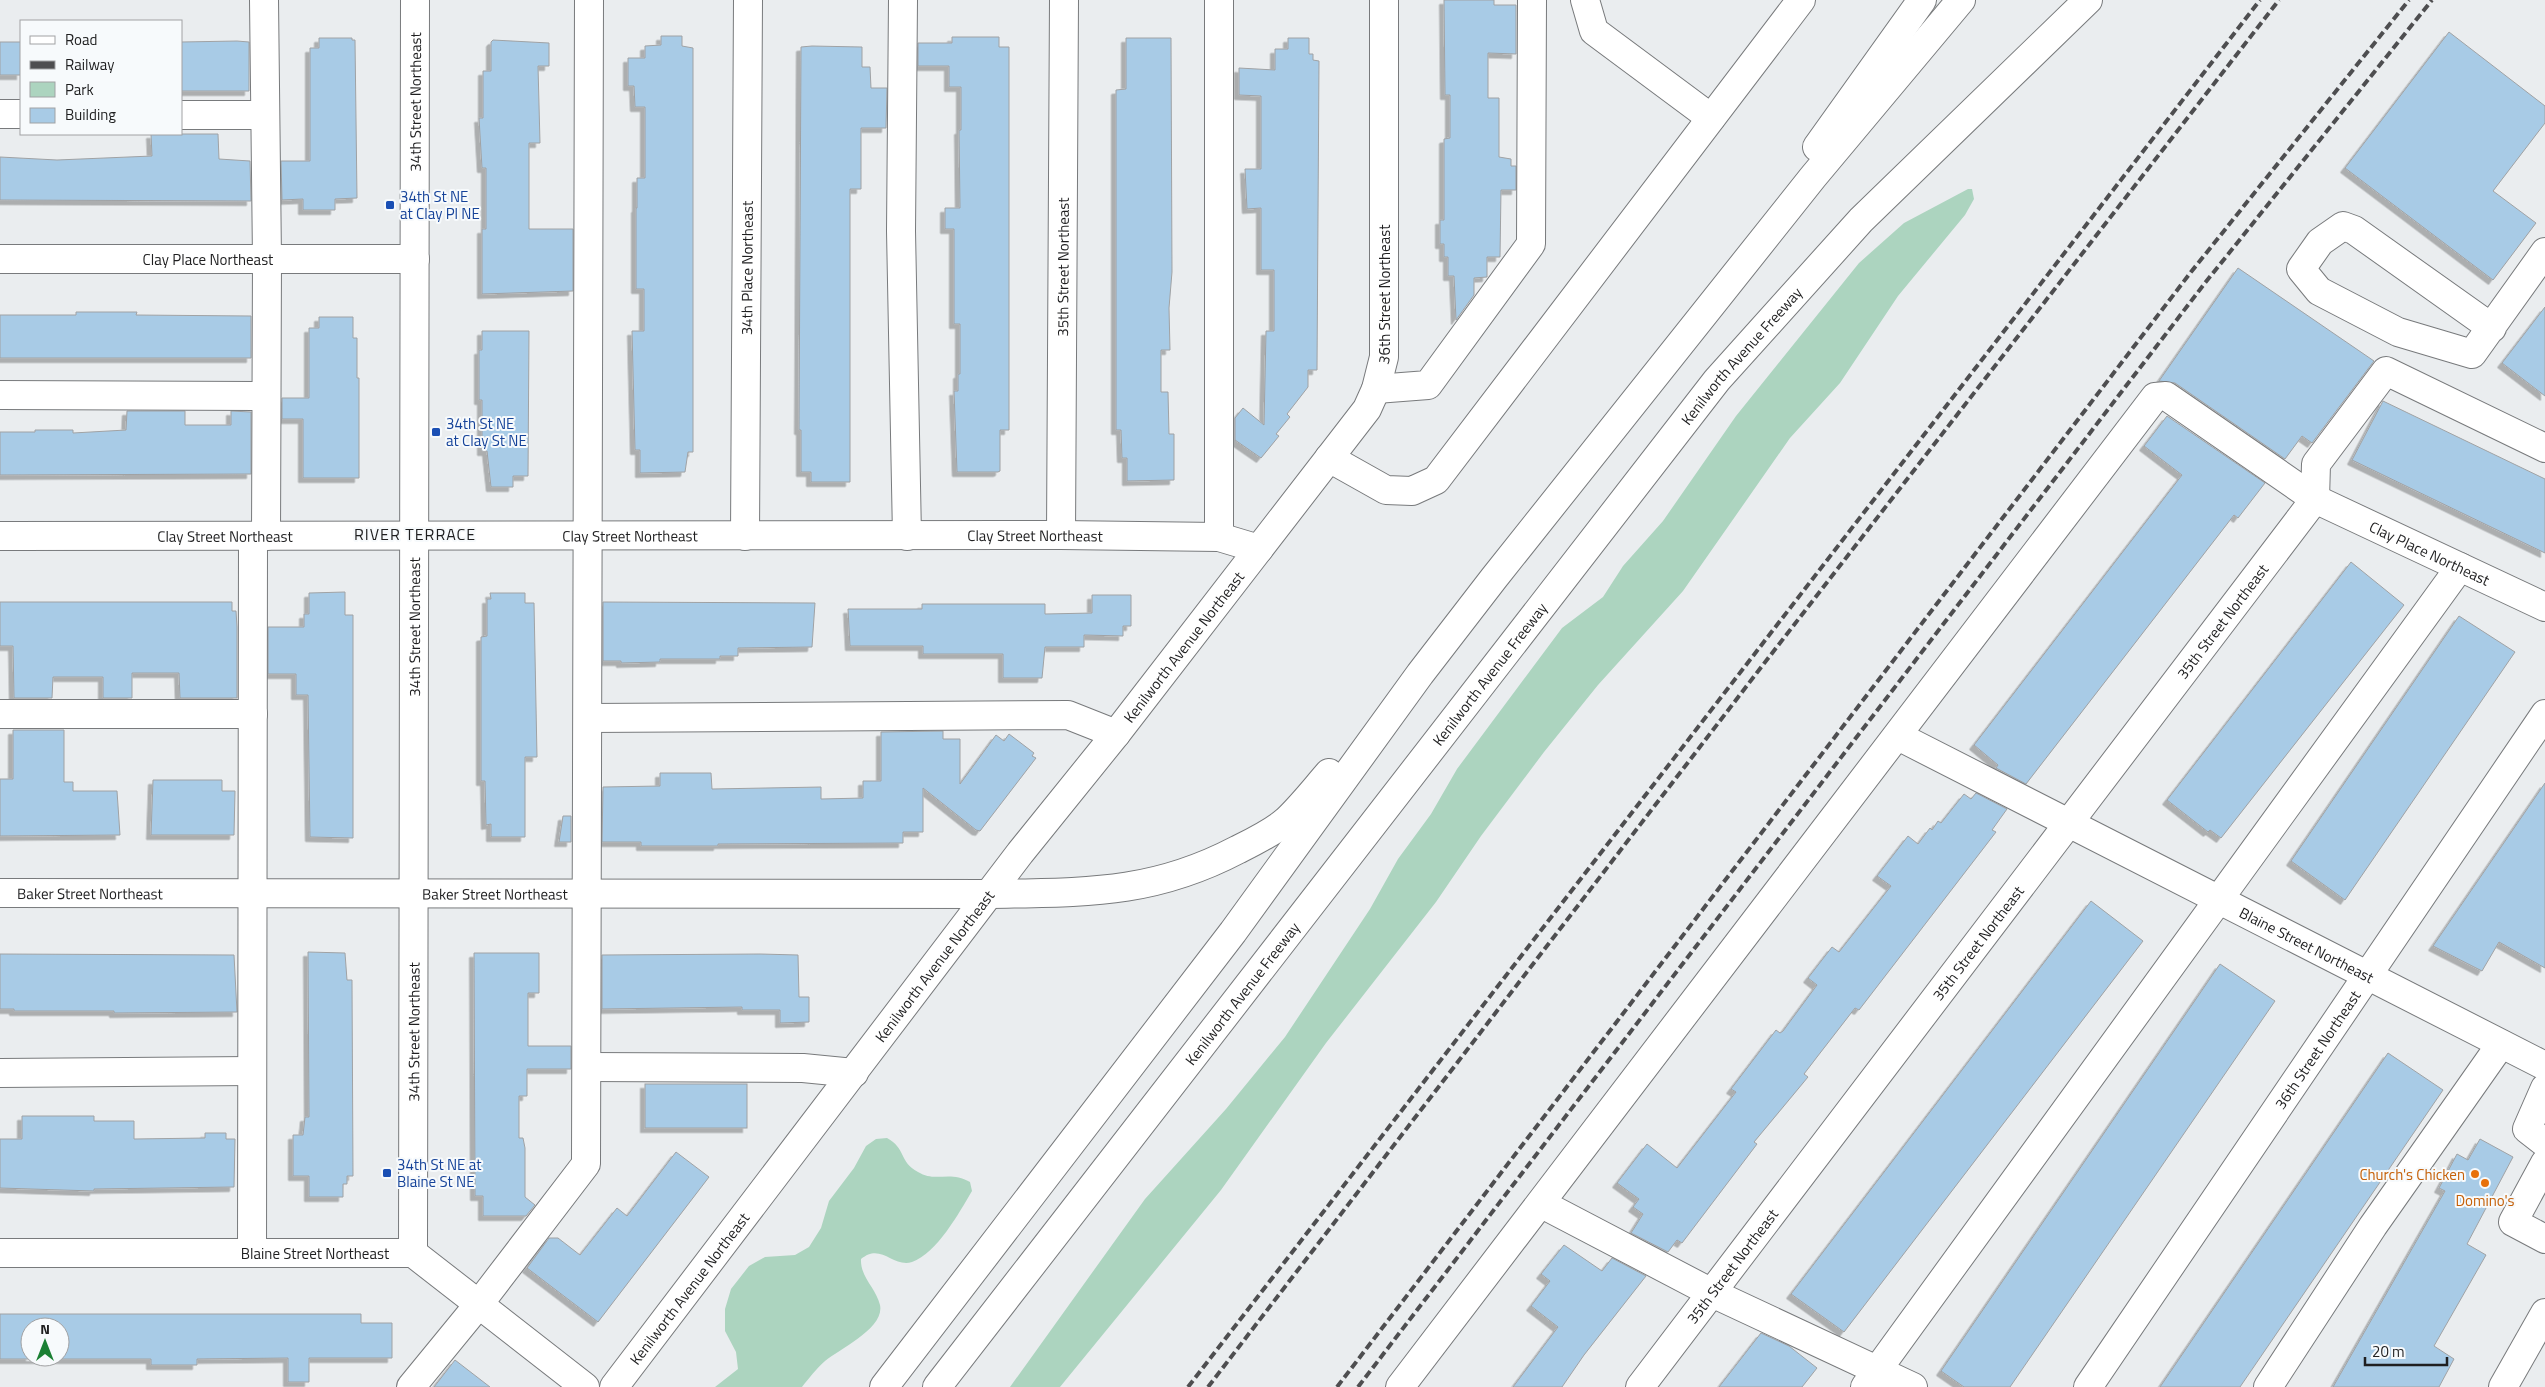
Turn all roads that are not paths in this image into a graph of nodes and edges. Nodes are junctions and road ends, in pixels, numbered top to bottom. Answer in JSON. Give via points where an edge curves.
{"nodes":[{"id":1,"x":264,"y":0,"type":"edge"},
{"id":2,"x":415,"y":0,"type":"edge"},
{"id":3,"x":589,"y":0,"type":"edge"},
{"id":4,"x":748,"y":0,"type":"edge"},
{"id":5,"x":903,"y":0,"type":"edge"},
{"id":6,"x":1064,"y":0,"type":"edge"},
{"id":7,"x":1219,"y":0,"type":"edge"},
{"id":8,"x":1384,"y":0,"type":"edge"},
{"id":9,"x":1532,"y":0,"type":"edge"},
{"id":10,"x":1585,"y":0,"type":"edge"},
{"id":11,"x":1801,"y":0,"type":"edge"},
{"id":12,"x":1922,"y":0,"type":"edge"},
{"id":13,"x":1961,"y":0,"type":"edge"},
{"id":14,"x":2074,"y":0,"type":"edge"},
{"id":15,"x":2088,"y":0,"type":"edge"},
{"id":16,"x":2014,"y":72,"type":"junction"},
{"id":17,"x":0,"y":114,"type":"edge"},
{"id":18,"x":20,"y":114,"type":"edge"},
{"id":19,"x":182,"y":115,"type":"edge"},
{"id":20,"x":264,"y":115,"type":"junction"},
{"id":21,"x":1711,"y":118,"type":"junction"},
{"id":22,"x":2545,"y":252,"type":"edge"},
{"id":23,"x":0,"y":259,"type":"edge"},
{"id":24,"x":267,"y":259,"type":"junction"},
{"id":25,"x":415,"y":259,"type":"junction"},
{"id":26,"x":2492,"y":328,"type":"junction"},
{"id":27,"x":1692,"y":329,"type":"junction"},
{"id":28,"x":1376,"y":389,"type":"junction"},
{"id":29,"x":0,"y":395,"type":"edge"},
{"id":30,"x":266,"y":396,"type":"junction"},
{"id":31,"x":2545,"y":448,"type":"edge"},
{"id":32,"x":1329,"y":458,"type":"junction"},
{"id":33,"x":2315,"y":498,"type":"junction"},
{"id":34,"x":1061,"y":535,"type":"junction"},
{"id":35,"x":0,"y":536,"type":"edge"},
{"id":36,"x":259,"y":536,"type":"junction"},
{"id":37,"x":414,"y":536,"type":"junction"},
{"id":38,"x":588,"y":536,"type":"junction"},
{"id":39,"x":745,"y":536,"type":"junction"},
{"id":40,"x":907,"y":536,"type":"junction"},
{"id":41,"x":1219,"y":537,"type":"junction"},
{"id":42,"x":1259,"y":549,"type":"junction"},
{"id":43,"x":2460,"y":567,"type":"junction"},
{"id":44,"x":2545,"y":607,"type":"edge"},
{"id":45,"x":1420,"y":674,"type":"junction"},
{"id":46,"x":0,"y":714,"type":"edge"},
{"id":47,"x":253,"y":714,"type":"junction"},
{"id":48,"x":2545,"y":714,"type":"edge"},
{"id":49,"x":588,"y":718,"type":"junction"},
{"id":50,"x":1116,"y":734,"type":"junction"},
{"id":51,"x":1898,"y":736,"type":"junction"},
{"id":52,"x":2069,"y":823,"type":"junction"},
{"id":53,"x":0,"y":893,"type":"edge"},
{"id":54,"x":253,"y":894,"type":"junction"},
{"id":55,"x":414,"y":894,"type":"junction"},
{"id":56,"x":588,"y":894,"type":"junction"},
{"id":57,"x":990,"y":894,"type":"junction"},
{"id":58,"x":2218,"y":900,"type":"junction"},
{"id":59,"x":2367,"y":976,"type":"junction"},
{"id":60,"x":2501,"y":1044,"type":"junction"},
{"id":61,"x":587,"y":1066,"type":"junction"},
{"id":62,"x":2545,"y":1066,"type":"edge"},
{"id":63,"x":252,"y":1071,"type":"junction"},
{"id":64,"x":0,"y":1073,"type":"edge"},
{"id":65,"x":854,"y":1073,"type":"junction"},
{"id":66,"x":2545,"y":1088,"type":"edge"},
{"id":67,"x":2545,"y":1143,"type":"edge"},
{"id":68,"x":2545,"y":1163,"type":"edge"},
{"id":69,"x":1542,"y":1204,"type":"junction"},
{"id":70,"x":2545,"y":1239,"type":"edge"},
{"id":71,"x":0,"y":1253,"type":"edge"},
{"id":72,"x":252,"y":1253,"type":"junction"},
{"id":73,"x":413,"y":1253,"type":"junction"},
{"id":74,"x":1712,"y":1293,"type":"junction"},
{"id":75,"x":479,"y":1304,"type":"junction"},
{"id":76,"x":2545,"y":1313,"type":"edge"},
{"id":77,"x":931,"y":1324,"type":"junction"},
{"id":78,"x":1871,"y":1379,"type":"edge"},
{"id":79,"x":411,"y":1387,"type":"edge"},
{"id":80,"x":585,"y":1387,"type":"edge"},
{"id":81,"x":614,"y":1387,"type":"edge"},
{"id":82,"x":876,"y":1387,"type":"edge"},
{"id":83,"x":884,"y":1387,"type":"edge"},
{"id":84,"x":937,"y":1387,"type":"edge"},
{"id":85,"x":1400,"y":1387,"type":"edge"},
{"id":86,"x":1640,"y":1387,"type":"edge"},
{"id":87,"x":1913,"y":1387,"type":"edge"},
{"id":88,"x":2088,"y":1387,"type":"edge"},
{"id":89,"x":2268,"y":1387,"type":"edge"},
{"id":90,"x":2503,"y":1387,"type":"edge"}],
"edges":[{"from":1,"to":20,"type":"main road"},
{"from":2,"to":25,"type":"main road","name":"34th Street Northeast"},
{"from":3,"to":38,"type":"main road"},
{"from":4,"to":39,"type":"main road","name":"34th Place Northeast"},
{"from":5,"to":40,"type":"main road","via":[[902,231]]},
{"from":6,"to":34,"type":"main road","name":"35th Street Northeast"},
{"from":7,"to":41,"type":"main road"},
{"from":8,"to":28,"type":"main road","name":"36th Street Northeast","via":[[1384,357]]},
{"from":9,"to":28,"type":"main road","via":[[1531,244],[1428,385]]},
{"from":10,"to":21,"type":"main road","via":[[1594,31]]},
{"from":11,"to":21,"type":"main road"},
{"from":12,"to":27,"type":"main road","via":[[1857,88]]},
{"from":13,"to":27,"type":"main road","via":[[1813,177]]},
{"from":14,"to":16,"type":"main road"},
{"from":15,"to":16,"type":"main road","name":"Kenilworth Avenue Freeway"},
{"from":16,"to":84,"type":"main road","name":"Kenilworth Avenue Freeway","via":[[1861,220],[1717,380]]},
{"from":17,"to":18,"type":"main road"},
{"from":19,"to":20,"type":"main road"},
{"from":20,"to":24,"type":"main road"},
{"from":21,"to":32,"type":"main road","via":[[1436,480],[1412,491],[1386,490]]},
{"from":22,"to":26,"type":"main road"},
{"from":23,"to":24,"type":"main road","name":"Clay Place Northeast"},
{"from":24,"to":25,"type":"main road","name":"Clay Place Northeast"},
{"from":24,"to":30,"type":"main road"},
{"from":25,"to":37,"type":"main road","name":"34th Street Northeast"},
{"from":26,"to":26,"type":"main road","via":[[2472,354],[2398,332],[2319,291],[2301,269],[2320,242],[2343,226],[2354,230]]},
{"from":27,"to":45,"type":"main road"},
{"from":28,"to":32,"type":"main road","name":"36th Street Northeast","via":[[1367,408]]},
{"from":29,"to":30,"type":"main road"},
{"from":30,"to":36,"type":"main road"},
{"from":31,"to":33,"type":"main road","via":[[2386,371],[2316,464]]},
{"from":32,"to":42,"type":"main road","name":"36th Street Northeast"},
{"from":33,"to":43,"type":"main road","name":"Clay Place Northeast"},
{"from":33,"to":51,"type":"main road","name":"Clay Place Northeast","via":[[2166,396],[2155,397]]},
{"from":33,"to":52,"type":"main road","name":"35th Street Northeast"},
{"from":34,"to":40,"type":"main road","name":"Clay Street Northeast"},
{"from":34,"to":41,"type":"main road","name":"Clay Street Northeast"},
{"from":35,"to":36,"type":"main road","name":"Clay Street Northeast"},
{"from":36,"to":37,"type":"main road","name":"Clay Street Northeast"},
{"from":36,"to":47,"type":"main road"},
{"from":37,"to":38,"type":"main road","name":"Clay Street Northeast"},
{"from":37,"to":55,"type":"main road","name":"34th Street Northeast"},
{"from":38,"to":39,"type":"main road","name":"Clay Street Northeast"},
{"from":38,"to":49,"type":"main road"},
{"from":39,"to":40,"type":"main road","name":"Clay Street Northeast"},
{"from":41,"to":42,"type":"main road","name":"Clay Street Northeast"},
{"from":42,"to":50,"type":"main road","name":"Kenilworth Avenue Northeast"},
{"from":43,"to":44,"type":"main road","name":"Clay Place Northeast"},
{"from":43,"to":58,"type":"main road"},
{"from":45,"to":57,"type":"main road","name":"Baker Street Northeast","via":[[1285,822],[1212,863],[1180,876],[1126,888]]},
{"from":45,"to":77,"type":"main road","via":[[1233,932]]},
{"from":46,"to":47,"type":"main road"},
{"from":47,"to":54,"type":"main road"},
{"from":48,"to":59,"type":"main road","name":"36th Street Northeast"},
{"from":49,"to":50,"type":"main road","via":[[1068,715]]},
{"from":49,"to":56,"type":"main road"},
{"from":50,"to":57,"type":"main road","name":"Kenilworth Avenue Northeast"},
{"from":51,"to":52,"type":"main road","name":"Blaine Street Northeast"},
{"from":51,"to":69,"type":"main road","name":"Clay Place Northeast"},
{"from":52,"to":58,"type":"main road","name":"Blaine Street Northeast"},
{"from":52,"to":74,"type":"main road","name":"35th Street Northeast"},
{"from":53,"to":54,"type":"main road","name":"Baker Street Northeast"},
{"from":54,"to":55,"type":"main road","name":"Baker Street Northeast"},
{"from":54,"to":63,"type":"main road"},
{"from":55,"to":56,"type":"main road","name":"Baker Street Northeast"},
{"from":55,"to":73,"type":"main road","name":"34th Street Northeast"},
{"from":56,"to":57,"type":"main road","name":"Baker Street Northeast"},
{"from":56,"to":61,"type":"main road"},
{"from":57,"to":65,"type":"main road","name":"Kenilworth Avenue Northeast"},
{"from":58,"to":59,"type":"main road","name":"Blaine Street Northeast"},
{"from":58,"to":78,"type":"main road"},
{"from":59,"to":60,"type":"main road","name":"Blaine Street Northeast"},
{"from":59,"to":88,"type":"main road","name":"36th Street Northeast"},
{"from":60,"to":62,"type":"main road","name":"Blaine Street Northeast"},
{"from":60,"to":89,"type":"main road","via":[[2373,1226]]},
{"from":61,"to":65,"type":"main road","via":[[803,1068]]},
{"from":61,"to":75,"type":"main road","via":[[586,1164]]},
{"from":63,"to":64,"type":"main road"},
{"from":63,"to":72,"type":"main road"},
{"from":65,"to":81,"type":"main road","name":"Kenilworth Avenue Northeast"},
{"from":66,"to":67,"type":"main road","via":[[2527,1129]]},
{"from":68,"to":70,"type":"main road","via":[[2513,1222]]},
{"from":69,"to":74,"type":"main road"},
{"from":69,"to":85,"type":"main road","name":"Clay Place Northeast"},
{"from":71,"to":72,"type":"main road","name":"Blaine Street Northeast"},
{"from":72,"to":73,"type":"main road","name":"Blaine Street Northeast"},
{"from":73,"to":75,"type":"main road"},
{"from":74,"to":78,"type":"main road"},
{"from":74,"to":86,"type":"main road","name":"35th Street Northeast"},
{"from":75,"to":79,"type":"main road"},
{"from":75,"to":80,"type":"main road"},
{"from":76,"to":90,"type":"main road"},
{"from":77,"to":82,"type":"main road"},
{"from":77,"to":83,"type":"main road"},
{"from":78,"to":87,"type":"main road"}]}
